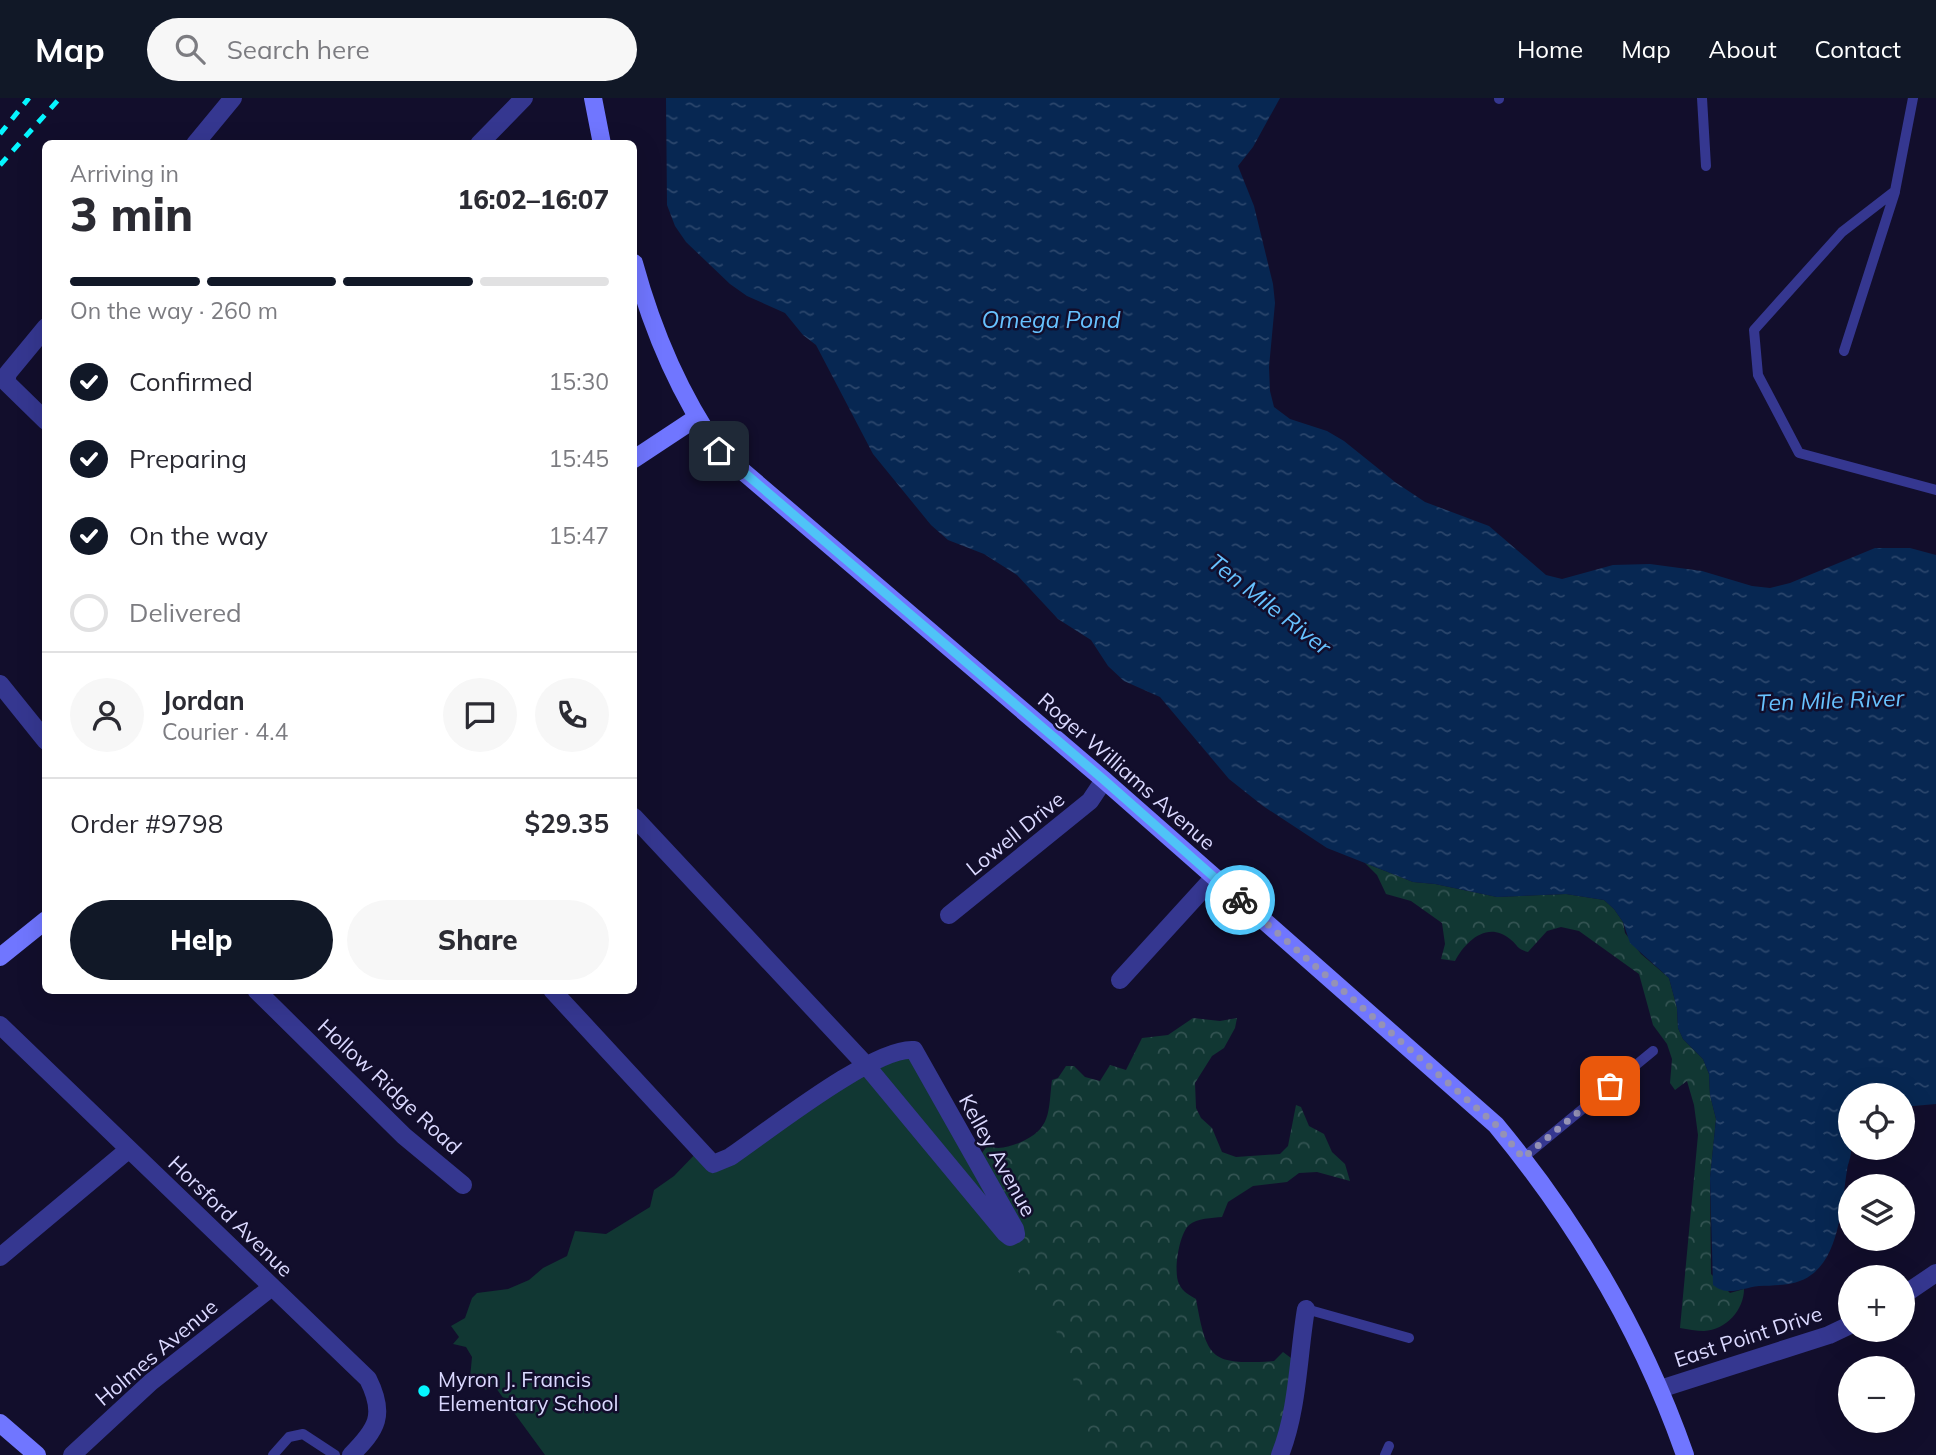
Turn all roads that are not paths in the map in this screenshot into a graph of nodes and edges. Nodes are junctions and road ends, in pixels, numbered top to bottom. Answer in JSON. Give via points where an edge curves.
{"nodes":[{"id":1,"x":233,"y":98,"type":"edge"},
{"id":2,"x":524,"y":98,"type":"edge"},
{"id":3,"x":593,"y":98,"type":"edge"},
{"id":4,"x":1702,"y":98,"type":"edge"},
{"id":5,"x":1913,"y":98,"type":"edge"},
{"id":6,"x":198,"y":140,"type":"edge"},
{"id":7,"x":483,"y":140,"type":"edge"},
{"id":8,"x":601,"y":140,"type":"edge"},
{"id":9,"x":1706,"y":166,"type":"dead end"},
{"id":10,"x":1895,"y":191,"type":"junction"},
{"id":11,"x":637,"y":272,"type":"edge"},
{"id":12,"x":42,"y":332,"type":"edge"},
{"id":13,"x":1844,"y":351,"type":"dead end"},
{"id":14,"x":42,"y":417,"type":"edge"},
{"id":15,"x":696,"y":418,"type":"junction"},
{"id":16,"x":637,"y":457,"type":"edge"},
{"id":17,"x":1936,"y":490,"type":"edge"},
{"id":18,"x":0,"y":684,"type":"edge"},
{"id":19,"x":42,"y":736,"type":"edge"},
{"id":20,"x":1104,"y":780,"type":"junction"},
{"id":21,"x":637,"y":820,"type":"edge"},
{"id":22,"x":1214,"y":877,"type":"junction"},
{"id":23,"x":949,"y":915,"type":"dead end"},
{"id":24,"x":42,"y":923,"type":"edge"},
{"id":25,"x":0,"y":957,"type":"edge"},
{"id":26,"x":1120,"y":980,"type":"dead end"},
{"id":27,"x":260,"y":994,"type":"edge"},
{"id":28,"x":556,"y":994,"type":"edge"},
{"id":29,"x":0,"y":1025,"type":"edge"},
{"id":30,"x":1653,"y":1051,"type":"dead end"},
{"id":31,"x":864,"y":1064,"type":"junction"},
{"id":32,"x":128,"y":1150,"type":"junction"},
{"id":33,"x":1523,"y":1158,"type":"junction"},
{"id":34,"x":463,"y":1185,"type":"dead end"},
{"id":35,"x":0,"y":1257,"type":"edge"},
{"id":36,"x":1936,"y":1273,"type":"edge"},
{"id":37,"x":272,"y":1287,"type":"junction"},
{"id":38,"x":1915,"y":1287,"type":"edge"},
{"id":39,"x":1306,"y":1309,"type":"joint"},
{"id":40,"x":1838,"y":1331,"type":"edge"},
{"id":41,"x":1409,"y":1338,"type":"dead end"},
{"id":42,"x":1660,"y":1389,"type":"junction"},
{"id":43,"x":0,"y":1423,"type":"edge"},
{"id":44,"x":37,"y":1455,"type":"edge"},
{"id":45,"x":72,"y":1455,"type":"edge"},
{"id":46,"x":273,"y":1455,"type":"edge"},
{"id":47,"x":335,"y":1455,"type":"edge"},
{"id":48,"x":351,"y":1455,"type":"edge"},
{"id":49,"x":1280,"y":1455,"type":"edge"},
{"id":50,"x":1685,"y":1455,"type":"edge"}],
"edges":[{"from":1,"to":6,"type":"street"},
{"from":2,"to":7,"type":"street"},
{"from":3,"to":8,"type":"main road"},
{"from":4,"to":9,"type":"lane"},
{"from":5,"to":10,"type":"lane"},
{"from":10,"to":13,"type":"lane"},
{"from":10,"to":17,"type":"lane","via":[[1842,232],[1754,330],[1758,375],[1799,453]]},
{"from":11,"to":15,"type":"main road","name":"Roger Williams Avenue"},
{"from":12,"to":14,"type":"street","via":[[8,373],[6,382]]},
{"from":15,"to":16,"type":"main road"},
{"from":15,"to":20,"type":"main road","name":"Roger Williams Avenue","via":[[719,451],[744,474]]},
{"from":18,"to":19,"type":"street"},
{"from":20,"to":22,"type":"main road","name":"Roger Williams Avenue"},
{"from":20,"to":23,"type":"street","name":"Lowell Drive","via":[[1090,801]]},
{"from":21,"to":31,"type":"street","name":"Kelley Avenue"},
{"from":22,"to":26,"type":"street"},
{"from":22,"to":33,"type":"main road","name":"Roger Williams Avenue","via":[[1496,1125]]},
{"from":24,"to":25,"type":"main road"},
{"from":27,"to":34,"type":"street","name":"Hollow Ridge Road","via":[[404,1136]]},
{"from":28,"to":31,"type":"street","via":[[713,1164],[730,1157]]},
{"from":29,"to":32,"type":"street","name":"Horsford Avenue"},
{"from":30,"to":33,"type":"lane"},
{"from":31,"to":31,"type":"street","name":"Kelley Avenue","via":[[914,1050],[1016,1234],[1010,1237],[1005,1233]]},
{"from":32,"to":35,"type":"street"},
{"from":32,"to":37,"type":"street","name":"Horsford Avenue"},
{"from":33,"to":42,"type":"main road","name":"Roger Williams Avenue","via":[[1597,1269]]},
{"from":36,"to":38,"type":"street"},
{"from":37,"to":45,"type":"street","name":"Holmes Avenue","via":[[151,1382]]},
{"from":37,"to":48,"type":"street","name":"Horsford Avenue","via":[[368,1379],[374,1391],[377,1417],[371,1435]]},
{"from":39,"to":41,"type":"lane"},
{"from":39,"to":49,"type":"street","via":[[1290,1425]]},
{"from":40,"to":42,"type":"street","name":"East Point Drive"},
{"from":42,"to":50,"type":"main road","name":"Roger Williams Avenue"},
{"from":43,"to":44,"type":"main road"},
{"from":46,"to":47,"type":"lane","via":[[289,1437],[303,1434]]}]}
